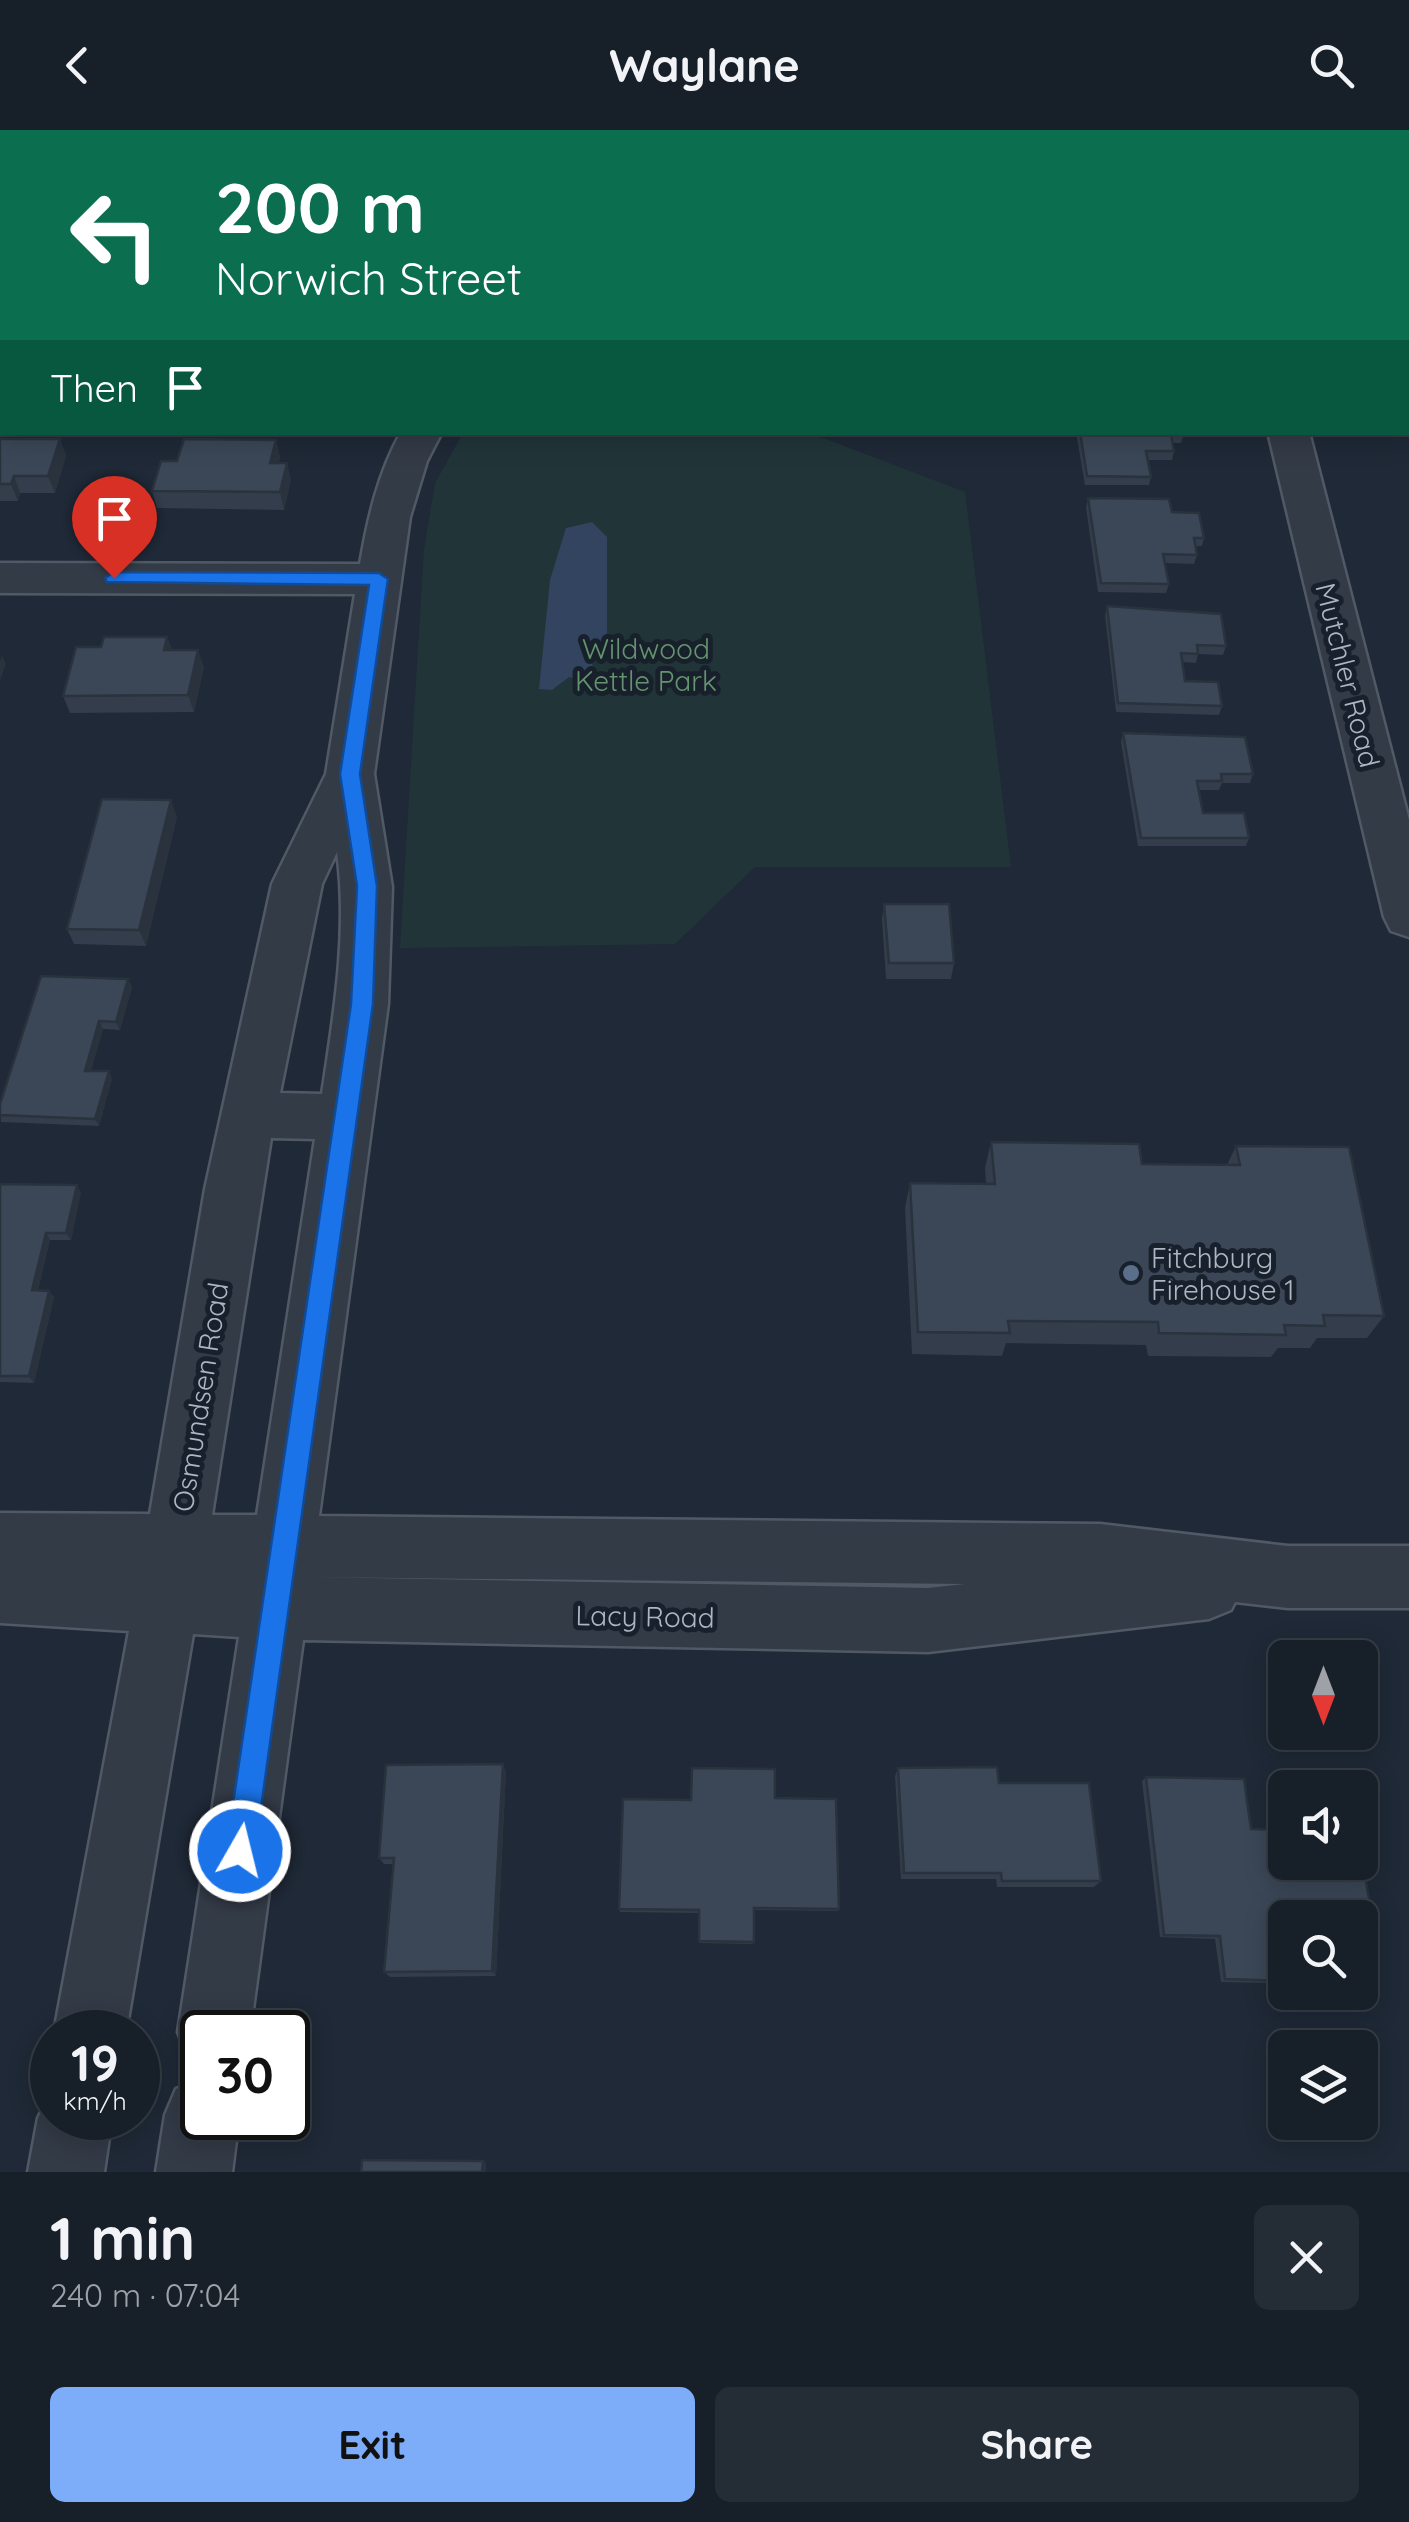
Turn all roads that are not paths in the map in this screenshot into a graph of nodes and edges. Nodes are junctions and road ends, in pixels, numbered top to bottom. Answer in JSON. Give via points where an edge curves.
{"nodes":[{"id":1,"x":420,"y":435,"type":"edge"},
{"id":2,"x":1289,"y":435,"type":"edge"},
{"id":3,"x":0,"y":578,"type":"edge"},
{"id":4,"x":379,"y":579,"type":"junction"},
{"id":5,"x":350,"y":774,"type":"junction"},
{"id":6,"x":1409,"y":917,"type":"edge"},
{"id":7,"x":250,"y":1116,"type":"junction"},
{"id":8,"x":347,"y":1117,"type":"junction"},
{"id":9,"x":0,"y":1543,"type":"edge"},
{"id":10,"x":284,"y":1544,"type":"junction"},
{"id":11,"x":172,"y":1572,"type":"junction"},
{"id":12,"x":1288,"y":1577,"type":"junction"},
{"id":13,"x":1409,"y":1577,"type":"edge"},
{"id":14,"x":0,"y":1592,"type":"edge"},
{"id":15,"x":274,"y":1608,"type":"junction"},
{"id":16,"x":94,"y":2010,"type":"edge"},
{"id":17,"x":217,"y":2010,"type":"edge"},
{"id":18,"x":71,"y":2140,"type":"edge"},
{"id":19,"x":198,"y":2140,"type":"edge"},
{"id":20,"x":66,"y":2172,"type":"edge"},
{"id":21,"x":194,"y":2172,"type":"edge"}],
"edges":[{"from":1,"to":4,"type":"street","name":"Osmundsen Road","via":[[389,517]]},
{"from":2,"to":6,"type":"street","name":"Mutchler Road"},
{"from":3,"to":4,"type":"street"},
{"from":4,"to":5,"type":"street","name":"Osmundsen Road"},
{"from":5,"to":7,"type":"street","name":"Osmundsen Road","via":[[298,884]]},
{"from":5,"to":8,"type":"street","name":"Osmundsen Road","via":[[367,886],[362,1004]]},
{"from":7,"to":8,"type":"street"},
{"from":7,"to":11,"type":"street","name":"Osmundsen Road"},
{"from":8,"to":10,"type":"street","name":"Osmundsen Road"},
{"from":9,"to":11,"type":"street","name":"Lacy Road"},
{"from":10,"to":11,"type":"street","name":"Lacy Road"},
{"from":10,"to":12,"type":"street","name":"Lacy Road","via":[[1100,1555]]},
{"from":10,"to":15,"type":"street","name":"Osmundsen Road"},
{"from":11,"to":14,"type":"street","name":"Lacy Road"},
{"from":11,"to":15,"type":"street","name":"Lacy Road"},
{"from":11,"to":16,"type":"street","name":"Osmundsen Road"},
{"from":12,"to":13,"type":"street","name":"Lacy Road"},
{"from":12,"to":15,"type":"street","name":"Lacy Road","via":[[928,1620]]},
{"from":15,"to":17,"type":"street","name":"Osmundsen Road"},
{"from":18,"to":20,"type":"street"},
{"from":19,"to":21,"type":"street"}]}
